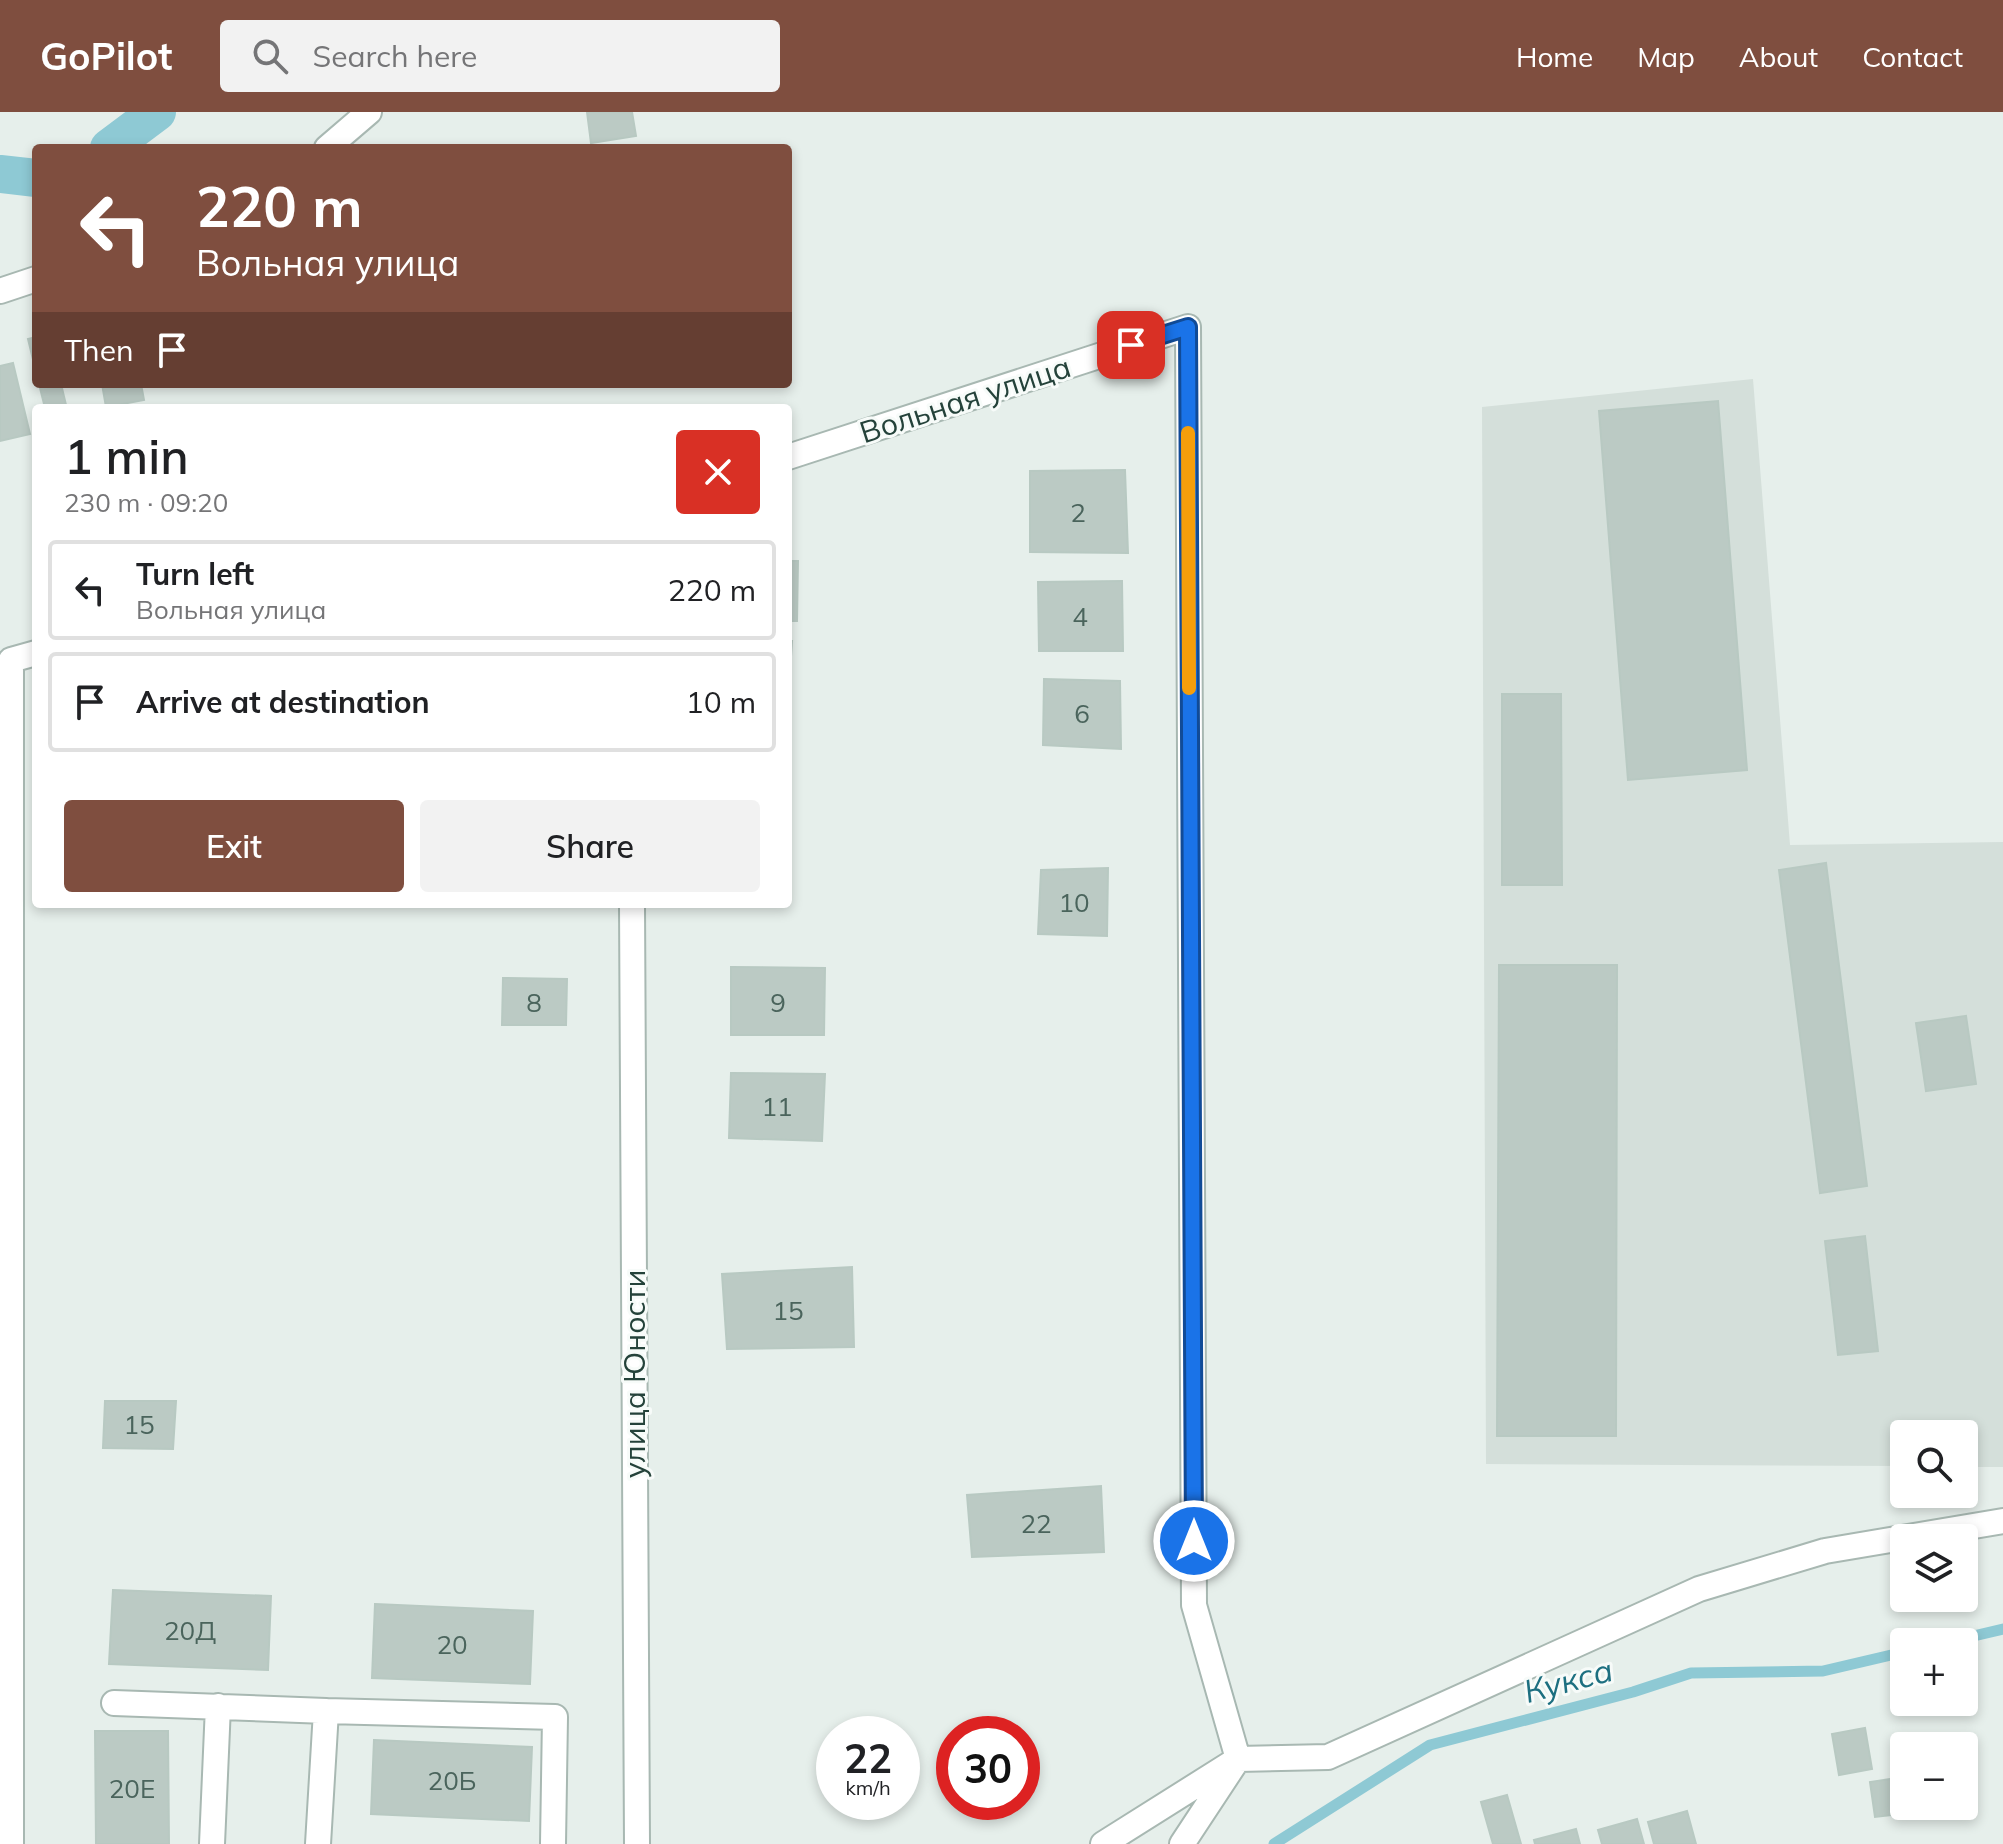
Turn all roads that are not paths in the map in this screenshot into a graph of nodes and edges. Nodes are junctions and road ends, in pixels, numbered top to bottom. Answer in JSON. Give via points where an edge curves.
{"nodes":[{"id":1,"x":369,"y":112,"type":"edge"},
{"id":2,"x":332,"y":144,"type":"edge"},
{"id":3,"x":32,"y":280,"type":"edge"},
{"id":4,"x":0,"y":291,"type":"edge"},
{"id":5,"x":792,"y":456,"type":"edge"},
{"id":6,"x":32,"y":654,"type":"edge"},
{"id":7,"x":632,"y":908,"type":"edge"},
{"id":8,"x":2003,"y":1521,"type":"edge"},
{"id":9,"x":114,"y":1703,"type":"dead end"},
{"id":10,"x":218,"y":1706,"type":"junction"},
{"id":11,"x":326,"y":1711,"type":"junction"},
{"id":12,"x":1238,"y":1759,"type":"junction"},
{"id":13,"x":11,"y":1844,"type":"edge"},
{"id":14,"x":212,"y":1844,"type":"edge"},
{"id":15,"x":318,"y":1844,"type":"edge"},
{"id":16,"x":553,"y":1844,"type":"edge"},
{"id":17,"x":637,"y":1844,"type":"edge"},
{"id":18,"x":1103,"y":1844,"type":"edge"},
{"id":19,"x":1182,"y":1844,"type":"edge"}],
"edges":[{"from":1,"to":2,"type":"street"},
{"from":3,"to":4,"type":"street"},
{"from":5,"to":12,"type":"street","name":"Вольная улица","via":[[1188,327],[1194,1605]]},
{"from":6,"to":13,"type":"street","via":[[11,660]]},
{"from":7,"to":17,"type":"street","name":"улица Юности"},
{"from":8,"to":12,"type":"street","via":[[1825,1551],[1699,1589],[1328,1757]]},
{"from":9,"to":10,"type":"street"},
{"from":10,"to":11,"type":"street"},
{"from":10,"to":14,"type":"street"},
{"from":11,"to":15,"type":"street"},
{"from":11,"to":16,"type":"street","via":[[555,1717]]},
{"from":12,"to":18,"type":"street"},
{"from":12,"to":19,"type":"street"}]}
